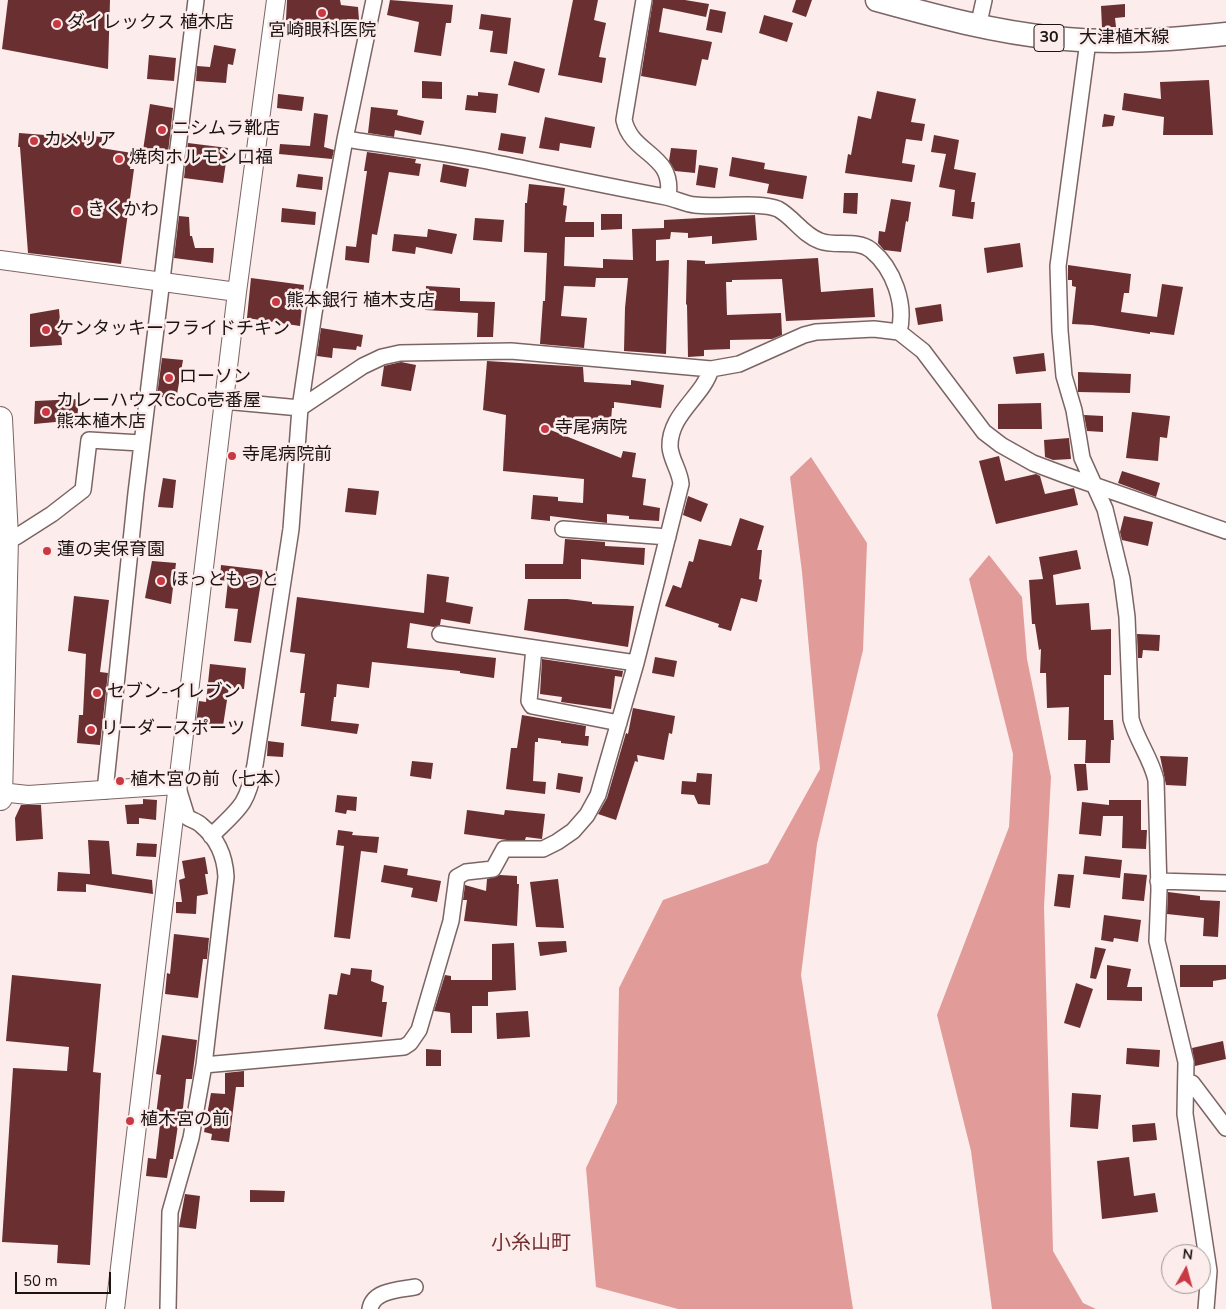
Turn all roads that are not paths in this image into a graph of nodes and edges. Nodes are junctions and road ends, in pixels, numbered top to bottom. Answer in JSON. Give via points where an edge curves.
{"nodes":[{"id":1,"x":196,"y":0,"type":"edge"},
{"id":2,"x":276,"y":0,"type":"edge"},
{"id":3,"x":374,"y":0,"type":"edge"},
{"id":4,"x":644,"y":0,"type":"edge"},
{"id":5,"x":876,"y":0,"type":"edge"},
{"id":6,"x":984,"y":0,"type":"edge"},
{"id":7,"x":978,"y":26,"type":"junction"},
{"id":8,"x":1226,"y":34,"type":"edge"},
{"id":9,"x":1084,"y":40,"type":"junction"},
{"id":10,"x":345,"y":139,"type":"junction"},
{"id":11,"x":668,"y":197,"type":"junction"},
{"id":12,"x":0,"y":260,"type":"edge"},
{"id":13,"x":162,"y":283,"type":"junction"},
{"id":14,"x":237,"y":292,"type":"junction"},
{"id":15,"x":898,"y":332,"type":"junction"},
{"id":16,"x":711,"y":369,"type":"junction"},
{"id":17,"x":224,"y":401,"type":"junction"},
{"id":18,"x":300,"y":408,"type":"junction"},
{"id":19,"x":0,"y":419,"type":"edge"},
{"id":20,"x":141,"y":443,"type":"junction"},
{"id":21,"x":1094,"y":484,"type":"junction"},
{"id":22,"x":564,"y":529,"type":"dead end"},
{"id":23,"x":1226,"y":530,"type":"edge"},
{"id":24,"x":3,"y":537,"type":"edge"},
{"id":25,"x":668,"y":537,"type":"junction"},
{"id":26,"x":440,"y":634,"type":"dead end"},
{"id":27,"x":534,"y":648,"type":"junction"},
{"id":28,"x":636,"y":663,"type":"junction"},
{"id":29,"x":619,"y":723,"type":"junction"},
{"id":30,"x":177,"y":785,"type":"junction"},
{"id":31,"x":105,"y":791,"type":"junction"},
{"id":32,"x":0,"y":792,"type":"edge"},
{"id":33,"x":0,"y":798,"type":"edge"},
{"id":34,"x":210,"y":836,"type":"junction"},
{"id":35,"x":1158,"y":881,"type":"junction"},
{"id":36,"x":1226,"y":883,"type":"edge"},
{"id":37,"x":204,"y":1065,"type":"junction"},
{"id":38,"x":1186,"y":1081,"type":"junction"},
{"id":39,"x":1226,"y":1128,"type":"edge"},
{"id":40,"x":415,"y":1287,"type":"dead end"},
{"id":41,"x":115,"y":1309,"type":"edge"},
{"id":42,"x":168,"y":1309,"type":"edge"},
{"id":43,"x":370,"y":1309,"type":"edge"},
{"id":44,"x":1206,"y":1309,"type":"edge"}],
"edges":[{"from":1,"to":13,"type":"street"},
{"from":2,"to":14,"type":"street"},
{"from":3,"to":10,"type":"street"},
{"from":4,"to":11,"type":"street","via":[[624,120],[627,132],[634,140],[661,162],[667,173]]},
{"from":5,"to":7,"type":"main road","name":"大津植木線","number":"30"},
{"from":6,"to":7,"type":"street"},
{"from":7,"to":9,"type":"main road","name":"大津植木線","number":"30","via":[[1056,39]]},
{"from":8,"to":9,"type":"main road","name":"大津植木線","number":"30","via":[[1133,41]]},
{"from":9,"to":21,"type":"street","via":[[1088,41],[1058,276],[1064,376],[1082,458]]},
{"from":10,"to":11,"type":"street","via":[[486,161]]},
{"from":10,"to":18,"type":"street"},
{"from":11,"to":15,"type":"street","via":[[696,206],[771,208],[819,241],[863,246],[871,250],[886,268],[901,302],[902,319]]},
{"from":12,"to":13,"type":"street"},
{"from":13,"to":14,"type":"street"},
{"from":13,"to":20,"type":"street"},
{"from":14,"to":17,"type":"street"},
{"from":15,"to":16,"type":"street","via":[[874,329],[816,332],[739,364]]},
{"from":15,"to":21,"type":"street","via":[[922,351],[984,432],[1000,445],[1033,462]]},
{"from":16,"to":18,"type":"street","via":[[511,351],[400,353],[363,366]]},
{"from":16,"to":25,"type":"street","via":[[708,379],[688,403],[671,435],[672,458],[681,484]]},
{"from":17,"to":18,"type":"street"},
{"from":17,"to":30,"type":"street"},
{"from":18,"to":34,"type":"street","via":[[291,529],[256,765],[250,792],[241,807]]},
{"from":19,"to":24,"type":"highway"},
{"from":20,"to":24,"type":"street","via":[[89,440],[83,490],[16,537]]},
{"from":20,"to":31,"type":"street"},
{"from":21,"to":23,"type":"street"},
{"from":21,"to":35,"type":"street","via":[[1105,509],[1126,603],[1131,719],[1134,732],[1153,766],[1156,780]]},
{"from":22,"to":25,"type":"street"},
{"from":24,"to":32,"type":"highway"},
{"from":25,"to":28,"type":"street"},
{"from":26,"to":27,"type":"street"},
{"from":27,"to":28,"type":"street"},
{"from":27,"to":29,"type":"street","via":[[529,701],[532,706]]},
{"from":28,"to":29,"type":"street"},
{"from":29,"to":37,"type":"street","via":[[598,795],[573,831],[543,849],[504,849],[493,869],[466,872],[457,877],[452,921],[419,1030],[404,1048]]},
{"from":30,"to":31,"type":"street"},
{"from":30,"to":34,"type":"street","via":[[187,817],[199,823]]},
{"from":30,"to":41,"type":"street"},
{"from":31,"to":32,"type":"street","via":[[28,795]]},
{"from":32,"to":33,"type":"highway"},
{"from":34,"to":37,"type":"street","via":[[225,860],[226,878]]},
{"from":35,"to":36,"type":"street"},
{"from":35,"to":38,"type":"street","via":[[1157,941],[1186,1062]]},
{"from":37,"to":42,"type":"street","via":[[191,1138],[170,1212]]},
{"from":38,"to":39,"type":"street","via":[[1192,1083]]},
{"from":38,"to":44,"type":"street","via":[[1185,1114],[1209,1271]]},
{"from":40,"to":43,"type":"street","via":[[379,1295],[371,1302]]}]}
